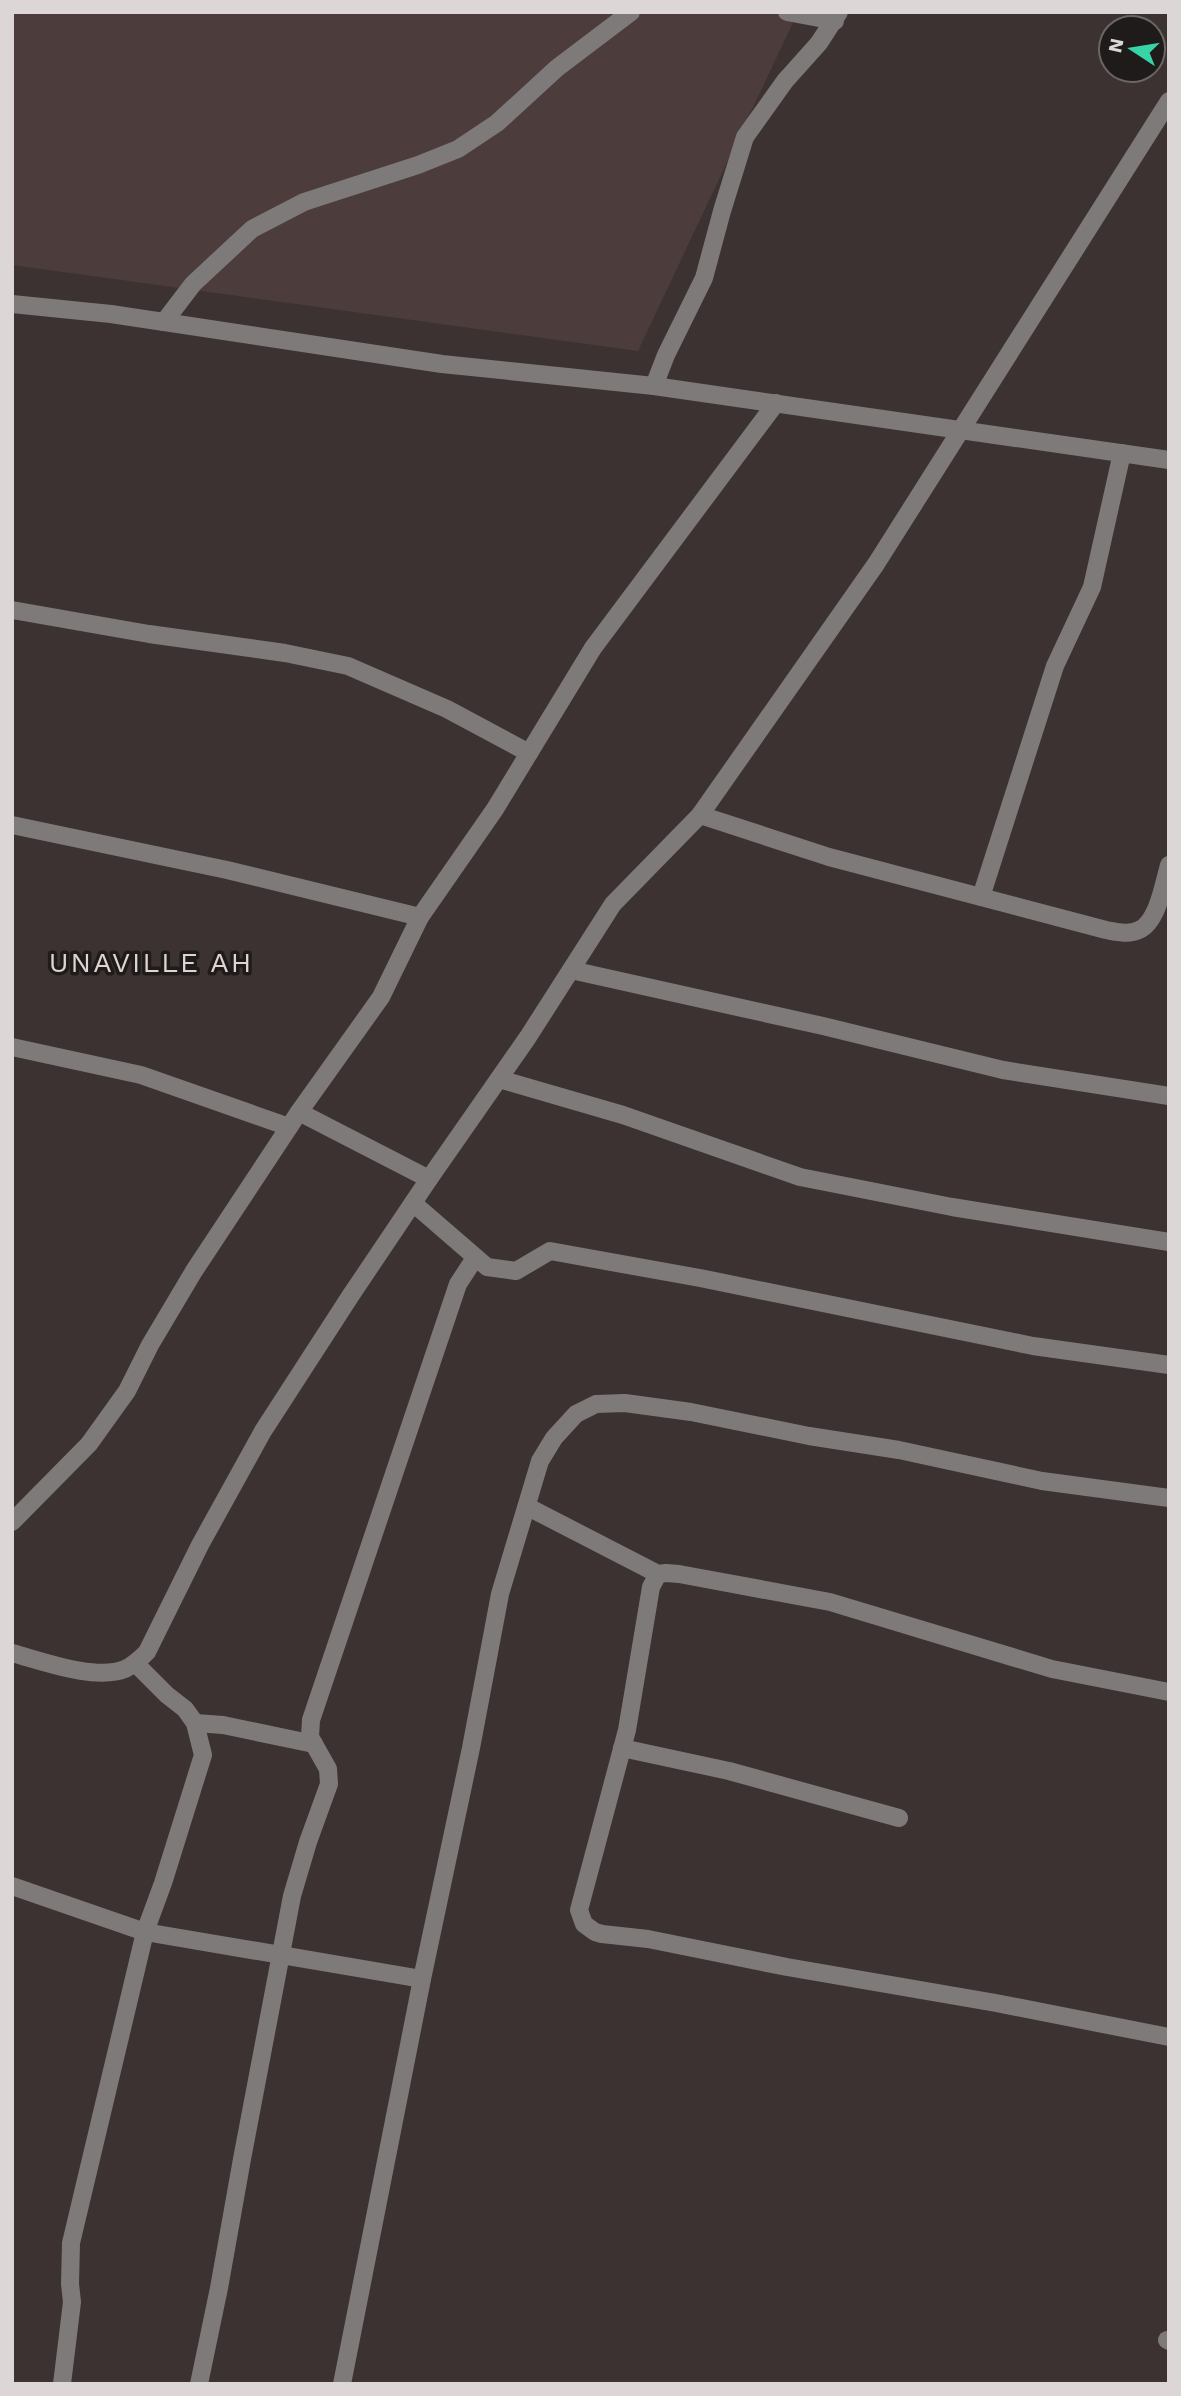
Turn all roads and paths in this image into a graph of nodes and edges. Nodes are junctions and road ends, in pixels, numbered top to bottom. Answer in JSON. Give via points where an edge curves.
{"nodes":[{"id":1,"x":631,"y":12,"type":"edge"},
{"id":2,"x":788,"y":12,"type":"edge"},
{"id":3,"x":837,"y":17,"type":"edge"},
{"id":4,"x":1169,"y":101,"type":"edge"},
{"id":5,"x":12,"y":304,"type":"edge"},
{"id":6,"x":164,"y":322,"type":"junction"},
{"id":7,"x":654,"y":386,"type":"junction"},
{"id":8,"x":776,"y":402,"type":"junction"},
{"id":9,"x":963,"y":429,"type":"junction"},
{"id":10,"x":1122,"y":453,"type":"junction"},
{"id":11,"x":1169,"y":460,"type":"edge"},
{"id":12,"x":12,"y":610,"type":"edge"},
{"id":13,"x":529,"y":753,"type":"junction"},
{"id":14,"x":700,"y":816,"type":"junction"},
{"id":15,"x":12,"y":825,"type":"edge"},
{"id":16,"x":1169,"y":865,"type":"edge"},
{"id":17,"x":981,"y":897,"type":"junction"},
{"id":18,"x":419,"y":917,"type":"junction"},
{"id":19,"x":571,"y":970,"type":"junction"},
{"id":20,"x":12,"y":1047,"type":"edge"},
{"id":21,"x":499,"y":1079,"type":"junction"},
{"id":22,"x":1169,"y":1096,"type":"edge"},
{"id":23,"x":294,"y":1120,"type":"junction"},
{"id":24,"x":429,"y":1179,"type":"junction"},
{"id":25,"x":413,"y":1203,"type":"junction"},
{"id":26,"x":1169,"y":1242,"type":"edge"},
{"id":27,"x":475,"y":1258,"type":"junction"},
{"id":28,"x":1169,"y":1365,"type":"edge"},
{"id":29,"x":1169,"y":1498,"type":"edge"},
{"id":30,"x":528,"y":1507,"type":"junction"},
{"id":31,"x":12,"y":1522,"type":"edge"},
{"id":32,"x":659,"y":1574,"type":"junction"},
{"id":33,"x":12,"y":1653,"type":"edge"},
{"id":34,"x":136,"y":1664,"type":"junction"},
{"id":35,"x":1169,"y":1692,"type":"edge"},
{"id":36,"x":195,"y":1723,"type":"junction"},
{"id":37,"x":314,"y":1744,"type":"junction"},
{"id":38,"x":622,"y":1748,"type":"junction"},
{"id":39,"x":900,"y":1818,"type":"dead end"},
{"id":40,"x":12,"y":1886,"type":"edge"},
{"id":41,"x":145,"y":1932,"type":"junction"},
{"id":42,"x":280,"y":1956,"type":"junction"},
{"id":43,"x":422,"y":1979,"type":"junction"},
{"id":44,"x":1169,"y":2037,"type":"edge"},
{"id":45,"x":62,"y":2384,"type":"edge"},
{"id":46,"x":199,"y":2384,"type":"edge"},
{"id":47,"x":342,"y":2384,"type":"edge"}],
"edges":[{"from":1,"to":6,"type":"street","via":[[557,68],[498,123],[458,149],[304,202],[252,229],[193,284]]},
{"from":2,"to":3,"type":"street"},
{"from":3,"to":7,"type":"street","via":[[745,137],[704,278]]},
{"from":4,"to":9,"type":"street"},
{"from":5,"to":6,"type":"street"},
{"from":6,"to":7,"type":"street","via":[[442,364]]},
{"from":7,"to":8,"type":"street"},
{"from":8,"to":9,"type":"street"},
{"from":8,"to":13,"type":"street","via":[[593,648]]},
{"from":9,"to":10,"type":"street"},
{"from":9,"to":14,"type":"street","via":[[876,564]]},
{"from":10,"to":11,"type":"street"},
{"from":10,"to":17,"type":"street","via":[[1092,587],[1055,666]]},
{"from":12,"to":13,"type":"street","via":[[348,666],[447,709]]},
{"from":13,"to":18,"type":"street"},
{"from":14,"to":17,"type":"street","via":[[829,857]]},
{"from":14,"to":19,"type":"street","via":[[613,904]]},
{"from":15,"to":18,"type":"street","via":[[227,870]]},
{"from":16,"to":17,"type":"street","via":[[1149,922],[1128,933]]},
{"from":18,"to":23,"type":"street","via":[[381,998]]},
{"from":19,"to":21,"type":"street"},
{"from":19,"to":22,"type":"street","via":[[1003,1070]]},
{"from":20,"to":23,"type":"street","via":[[141,1075]]},
{"from":21,"to":24,"type":"street"},
{"from":21,"to":26,"type":"street","via":[[623,1115],[800,1177]]},
{"from":23,"to":24,"type":"street"},
{"from":23,"to":31,"type":"street","via":[[194,1271],[127,1391],[89,1444]]},
{"from":24,"to":25,"type":"street"},
{"from":25,"to":27,"type":"street"},
{"from":25,"to":34,"type":"street","via":[[263,1431],[147,1652]]},
{"from":27,"to":28,"type":"street","via":[[486,1267],[516,1271],[550,1251],[1033,1346]]},
{"from":27,"to":37,"type":"street","via":[[458,1284],[311,1720]]},
{"from":29,"to":30,"type":"street","via":[[1042,1480],[899,1450],[625,1403],[596,1404],[576,1414],[540,1461]]},
{"from":30,"to":32,"type":"street"},
{"from":30,"to":43,"type":"street","via":[[500,1594]]},
{"from":32,"to":35,"type":"street","via":[[830,1602],[1052,1669]]},
{"from":32,"to":38,"type":"street","via":[[651,1587]]},
{"from":33,"to":34,"type":"street","via":[[98,1672]]},
{"from":34,"to":36,"type":"street"},
{"from":36,"to":37,"type":"street"},
{"from":36,"to":41,"type":"street","via":[[203,1755]]},
{"from":37,"to":42,"type":"street","via":[[328,1769],[329,1784],[307,1842]]},
{"from":38,"to":39,"type":"street"},
{"from":38,"to":44,"type":"street","via":[[579,1910],[583,1924],[594,1932]]},
{"from":40,"to":41,"type":"street"},
{"from":41,"to":42,"type":"street"},
{"from":41,"to":45,"type":"street","via":[[71,2243],[72,2302]]},
{"from":42,"to":43,"type":"street"},
{"from":42,"to":46,"type":"street"},
{"from":43,"to":47,"type":"street"}]}
